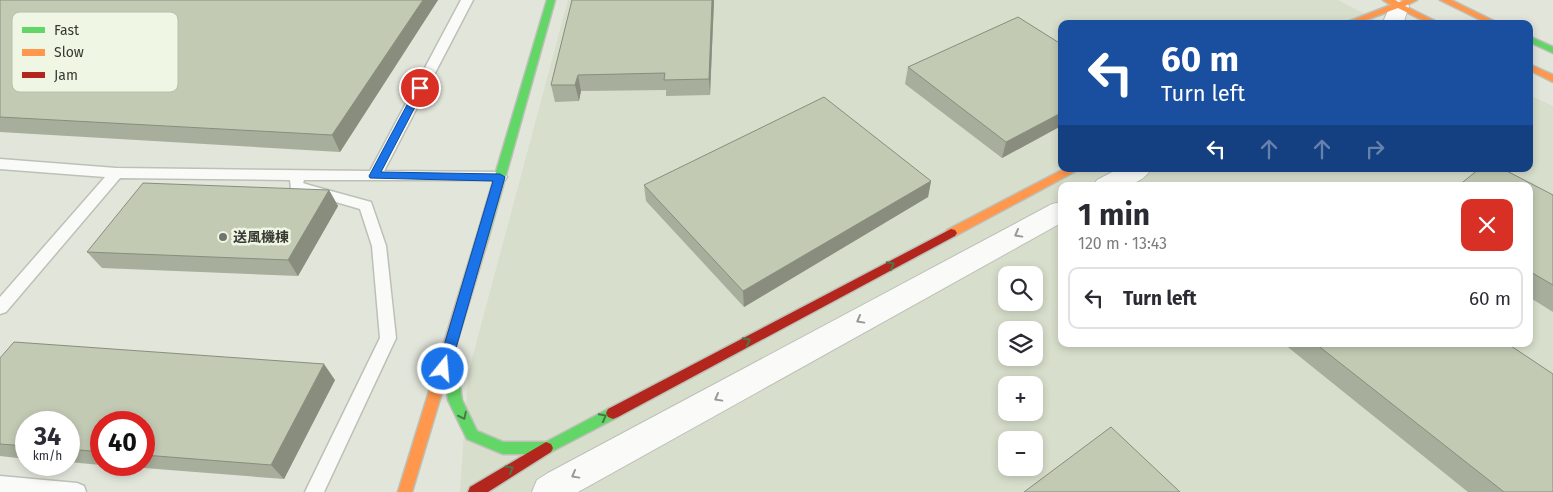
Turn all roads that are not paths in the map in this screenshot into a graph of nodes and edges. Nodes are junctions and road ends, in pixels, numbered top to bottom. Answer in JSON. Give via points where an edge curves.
{"nodes":[{"id":1,"x":467,"y":0,"type":"edge"},
{"id":2,"x":551,"y":0,"type":"edge"},
{"id":3,"x":1444,"y":0,"type":"edge"},
{"id":4,"x":1398,"y":7,"type":"edge"},
{"id":5,"x":1353,"y":20,"type":"edge"},
{"id":6,"x":1428,"y":20,"type":"edge"},
{"id":7,"x":1487,"y":20,"type":"edge"},
{"id":8,"x":1533,"y":41,"type":"edge"},
{"id":9,"x":1553,"y":50,"type":"edge"},
{"id":10,"x":1533,"y":69,"type":"edge"},
{"id":11,"x":1553,"y":79,"type":"edge"},
{"id":12,"x":0,"y":164,"type":"edge"},
{"id":13,"x":1066,"y":172,"type":"edge"},
{"id":14,"x":1132,"y":172,"type":"edge"},
{"id":15,"x":116,"y":173,"type":"junction"},
{"id":16,"x":298,"y":175,"type":"junction"},
{"id":17,"x":374,"y":176,"type":"junction"},
{"id":18,"x":500,"y":177,"type":"junction"},
{"id":19,"x":1114,"y":182,"type":"edge"},
{"id":20,"x":1058,"y":213,"type":"edge"},
{"id":21,"x":0,"y":308,"type":"edge"},
{"id":22,"x":449,"y":352,"type":"junction"},
{"id":23,"x":547,"y":448,"type":"junction"},
{"id":24,"x":0,"y":485,"type":"edge"},
{"id":25,"x":77,"y":492,"type":"edge"},
{"id":26,"x":314,"y":492,"type":"edge"},
{"id":27,"x":405,"y":492,"type":"edge"},
{"id":28,"x":475,"y":492,"type":"edge"},
{"id":29,"x":549,"y":492,"type":"edge"}],
"edges":[{"from":1,"to":17,"type":"lane"},
{"from":2,"to":18,"type":"street"},
{"from":3,"to":7,"type":"street"},
{"from":4,"to":5,"type":"street"},
{"from":4,"to":6,"type":"street"},
{"from":8,"to":9,"type":"street"},
{"from":10,"to":11,"type":"street"},
{"from":12,"to":15,"type":"lane"},
{"from":23,"to":13,"type":"street","one_way":true},
{"from":14,"to":19,"type":"street"},
{"from":15,"to":16,"type":"lane"},
{"from":15,"to":21,"type":"lane"},
{"from":16,"to":17,"type":"lane"},
{"from":16,"to":26,"type":"lane","via":[[296,186],[344,197],[366,206],[379,246],[388,338]]},
{"from":17,"to":18,"type":"lane"},
{"from":18,"to":22,"type":"street"},
{"from":20,"to":29,"type":"street","one_way":true},
{"from":22,"to":23,"type":"street","one_way":true,"via":[[455,400],[472,435],[503,448]]},
{"from":22,"to":27,"type":"street"},
{"from":28,"to":23,"type":"street","one_way":true},
{"from":24,"to":25,"type":"lane"}]}
